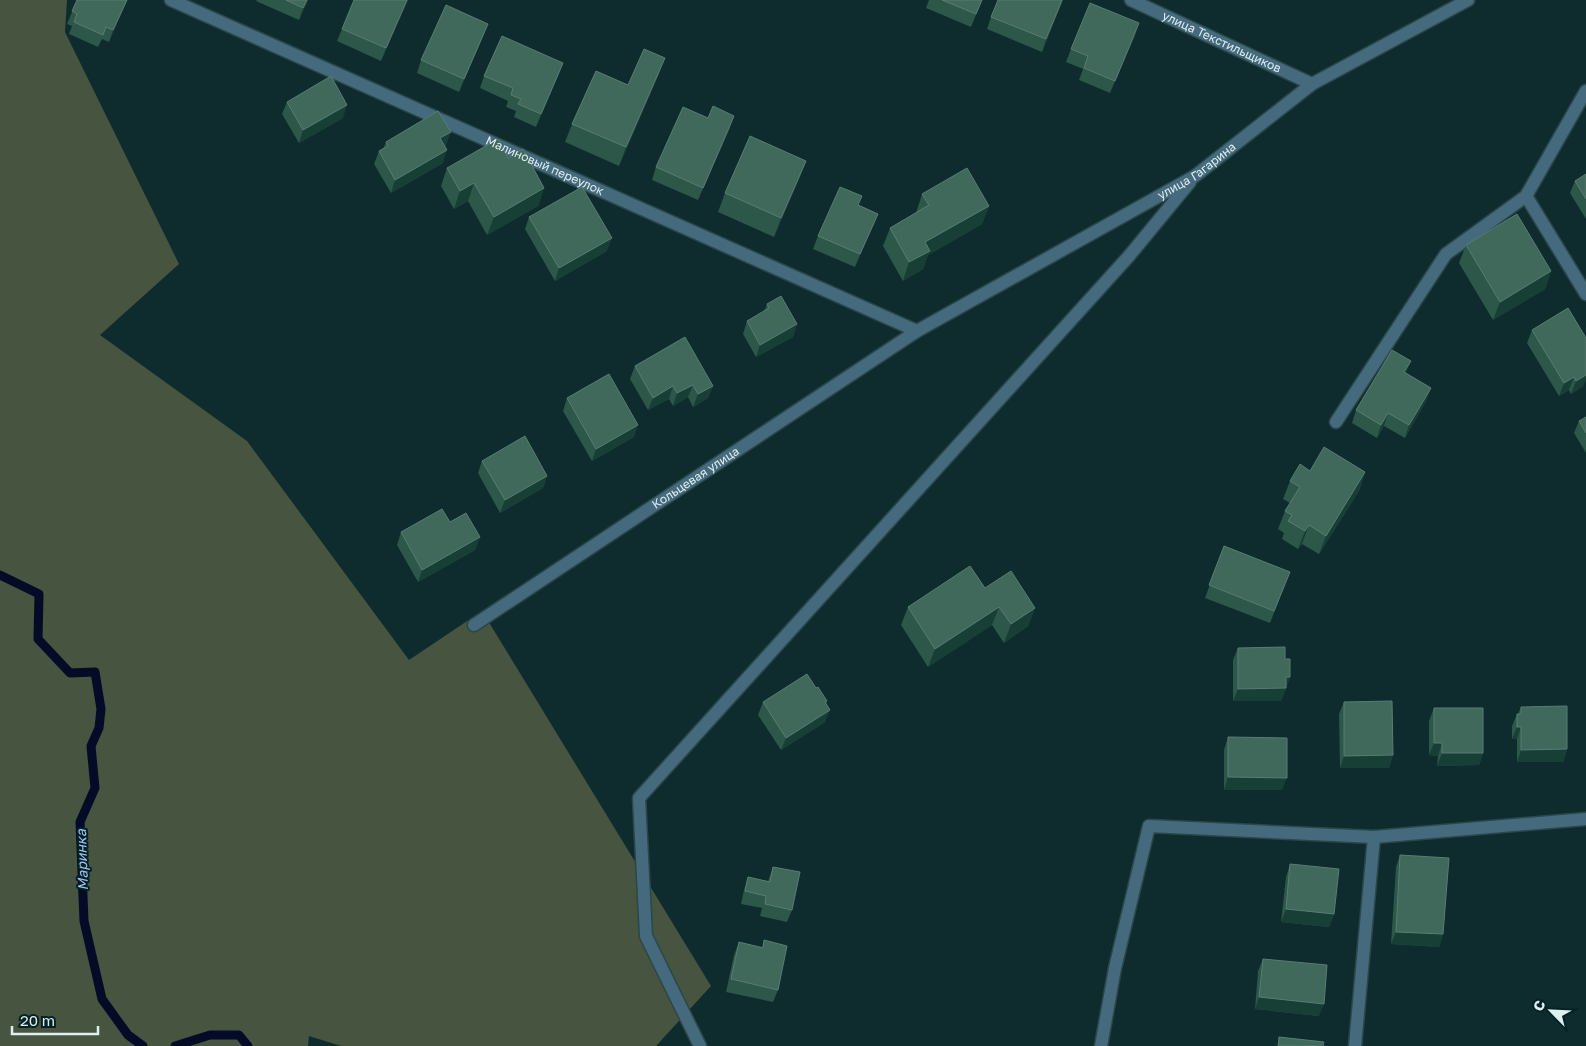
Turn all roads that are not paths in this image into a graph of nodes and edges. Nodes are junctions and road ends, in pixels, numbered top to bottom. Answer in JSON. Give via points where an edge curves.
{"nodes":[{"id":1,"x":171,"y":0,"type":"edge"},
{"id":2,"x":1130,"y":0,"type":"edge"},
{"id":3,"x":1468,"y":0,"type":"edge"},
{"id":4,"x":1312,"y":84,"type":"junction"},
{"id":5,"x":1586,"y":91,"type":"edge"},
{"id":6,"x":1195,"y":176,"type":"junction"},
{"id":7,"x":1526,"y":196,"type":"junction"},
{"id":8,"x":1586,"y":294,"type":"edge"},
{"id":9,"x":917,"y":331,"type":"junction"},
{"id":10,"x":1336,"y":422,"type":"dead end"},
{"id":11,"x":474,"y":625,"type":"dead end"},
{"id":12,"x":1586,"y":819,"type":"edge"},
{"id":13,"x":1374,"y":837,"type":"junction"},
{"id":14,"x":700,"y":1046,"type":"edge"},
{"id":15,"x":1101,"y":1046,"type":"edge"},
{"id":16,"x":1355,"y":1046,"type":"edge"}],
"edges":[{"from":1,"to":9,"type":"street","name":"Малиновый переулок"},
{"from":2,"to":4,"type":"street","name":"улица Текстильщиков"},
{"from":3,"to":4,"type":"street","name":"улица Гагарина"},
{"from":4,"to":6,"type":"street","name":"улица Гагарина"},
{"from":5,"to":7,"type":"street"},
{"from":6,"to":9,"type":"street","name":"улица Гагарина"},
{"from":6,"to":14,"type":"street","via":[[1128,256],[639,798],[646,936]]},
{"from":7,"to":8,"type":"street"},
{"from":7,"to":10,"type":"street","via":[[1446,254]]},
{"from":9,"to":11,"type":"street","name":"Кольцевая улица"},
{"from":12,"to":13,"type":"street"},
{"from":13,"to":15,"type":"street","via":[[1149,826],[1115,968]]},
{"from":13,"to":16,"type":"street"}]}
